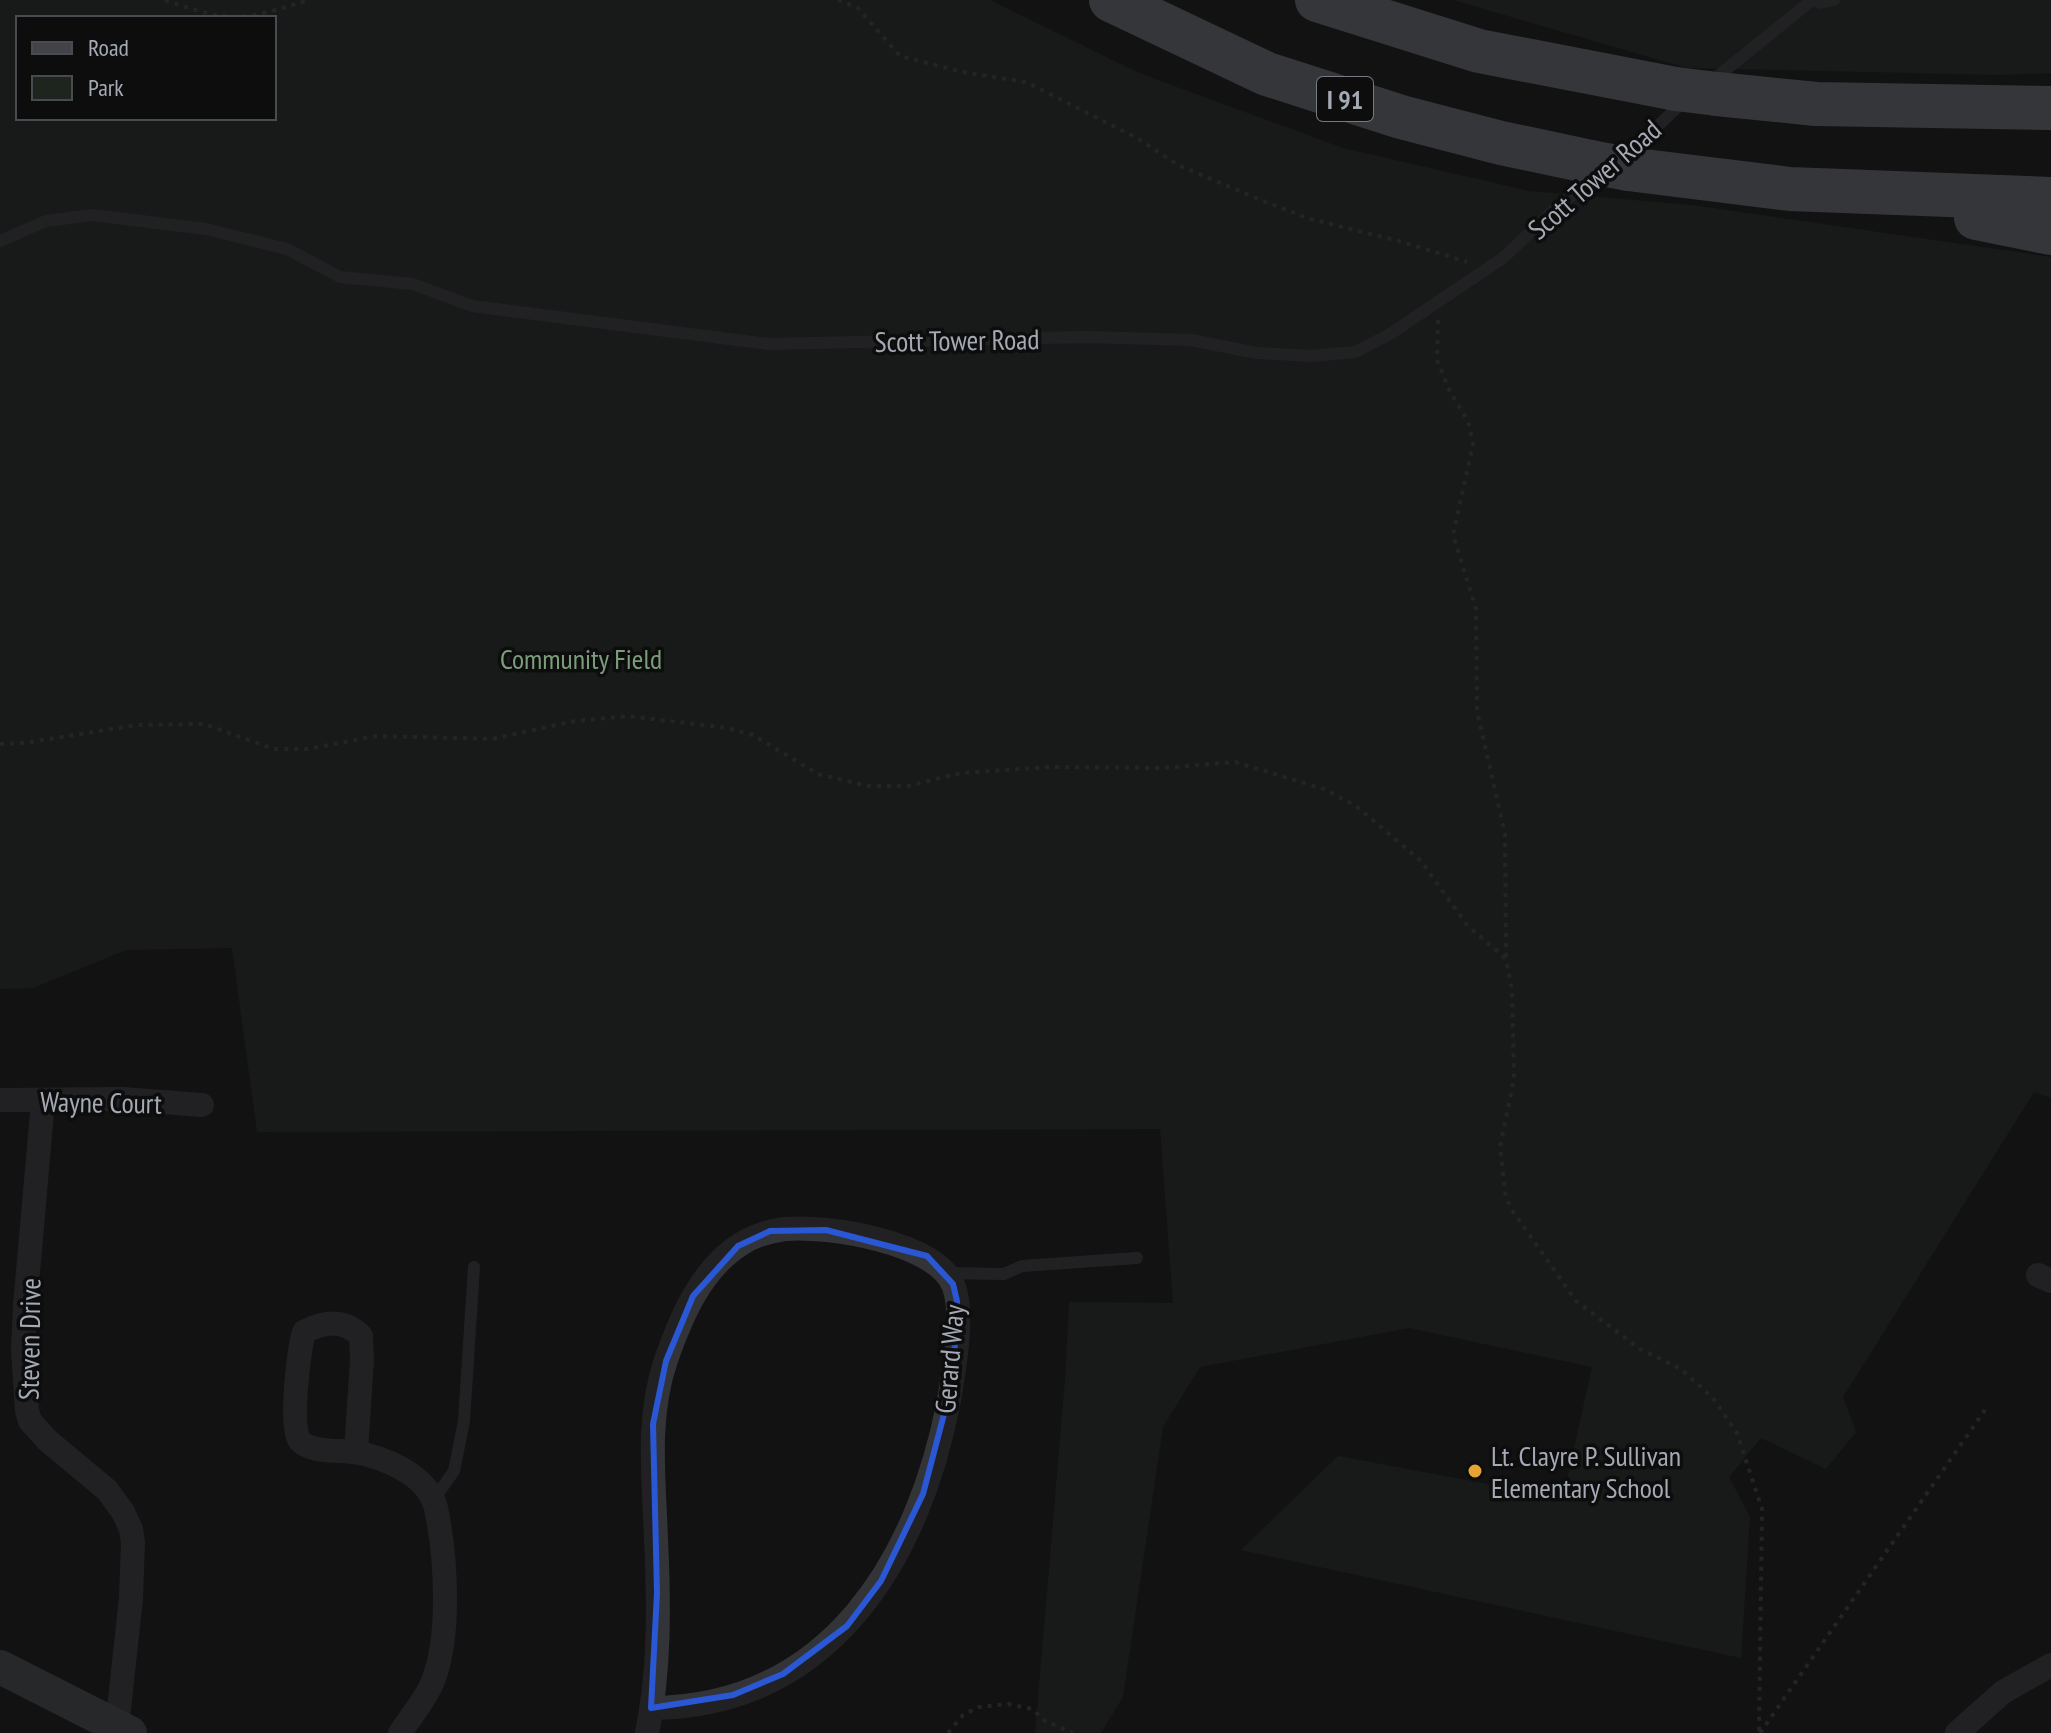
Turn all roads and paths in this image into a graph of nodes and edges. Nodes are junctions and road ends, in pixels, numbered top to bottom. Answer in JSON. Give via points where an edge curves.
{"nodes":[{"id":1,"x":165,"y":0,"type":"edge"},
{"id":2,"x":308,"y":0,"type":"edge"},
{"id":3,"x":838,"y":0,"type":"edge"},
{"id":4,"x":1111,"y":0,"type":"edge"},
{"id":5,"x":1317,"y":0,"type":"edge"},
{"id":6,"x":1812,"y":0,"type":"edge"},
{"id":7,"x":1834,"y":0,"type":"edge"},
{"id":8,"x":217,"y":16,"type":"edge"},
{"id":9,"x":250,"y":16,"type":"edge"},
{"id":10,"x":2051,"y":108,"type":"edge"},
{"id":11,"x":1860,"y":194,"type":"junction"},
{"id":12,"x":2051,"y":199,"type":"edge"},
{"id":13,"x":2051,"y":233,"type":"edge"},
{"id":14,"x":0,"y":241,"type":"edge"},
{"id":15,"x":1503,"y":258,"type":"junction"},
{"id":16,"x":1439,"y":301,"type":"junction"},
{"id":17,"x":0,"y":744,"type":"edge"},
{"id":18,"x":1506,"y":959,"type":"junction"},
{"id":19,"x":0,"y":1100,"type":"edge"},
{"id":20,"x":43,"y":1101,"type":"junction"},
{"id":21,"x":202,"y":1105,"type":"dead end"},
{"id":22,"x":1137,"y":1258,"type":"dead end"},
{"id":23,"x":474,"y":1267,"type":"dead end"},
{"id":24,"x":946,"y":1273,"type":"junction"},
{"id":25,"x":1985,"y":1410,"type":"dead end"},
{"id":26,"x":356,"y":1452,"type":"junction"},
{"id":27,"x":434,"y":1499,"type":"junction"},
{"id":28,"x":2051,"y":1665,"type":"edge"},
{"id":29,"x":0,"y":1667,"type":"edge"},
{"id":30,"x":651,"y":1708,"type":"junction"},
{"id":31,"x":124,"y":1730,"type":"edge"},
{"id":32,"x":400,"y":1733,"type":"edge"},
{"id":33,"x":647,"y":1733,"type":"edge"},
{"id":34,"x":948,"y":1733,"type":"edge"},
{"id":35,"x":1073,"y":1733,"type":"edge"},
{"id":36,"x":1759,"y":1733,"type":"edge"},
{"id":37,"x":1957,"y":1733,"type":"edge"}],
"edges":[{"from":1,"to":8,"type":"path"},
{"from":2,"to":9,"type":"path"},
{"from":3,"to":15,"type":"path","via":[[858,8],[900,56],[1026,82],[1137,138],[1178,165],[1283,209],[1480,267]]},
{"from":4,"to":11,"type":"highway","number":"I 91","via":[[1267,74],[1501,143],[1610,166]]},
{"from":5,"to":10,"type":"highway","via":[[1479,51],[1696,92],[1816,104]]},
{"from":6,"to":7,"type":"lane"},
{"from":6,"to":15,"type":"lane","name":"Scott Tower Road","via":[[1676,107],[1633,151],[1558,206]]},
{"from":11,"to":12,"type":"highway","number":"I 91"},
{"from":11,"to":13,"type":"highway"},
{"from":14,"to":16,"type":"lane","name":"Scott Tower Road","via":[[46,221],[92,215],[206,229],[287,249],[340,277],[413,284],[472,306],[768,344],[1087,337],[1191,340],[1257,353],[1312,356],[1355,352]]},
{"from":15,"to":16,"type":"lane","name":"Scott Tower Road"},
{"from":16,"to":18,"type":"path","via":[[1437,360],[1468,421],[1473,444],[1453,535],[1476,609],[1477,711],[1505,834]]},
{"from":17,"to":18,"type":"path","via":[[137,725],[204,724],[274,749],[308,749],[376,736],[492,739],[575,721],[629,716],[753,735],[818,774],[868,786],[908,786],[961,773],[1050,767],[1163,768],[1235,762],[1324,789],[1356,806],[1421,861],[1467,925]]},
{"from":18,"to":36,"type":"path","via":[[1514,1079],[1500,1147],[1506,1198],[1576,1301],[1640,1349],[1681,1369],[1713,1398],[1737,1433],[1762,1509]]},
{"from":19,"to":20,"type":"street","name":"Wayne Court"},
{"from":20,"to":21,"type":"street","name":"Wayne Court"},
{"from":20,"to":31,"type":"street","name":"Steven Drive","via":[[25,1306],[27,1411],[47,1440],[107,1490],[131,1529]]},
{"from":22,"to":24,"type":"lane","via":[[1022,1266],[1004,1274]]},
{"from":23,"to":27,"type":"lane","via":[[464,1421],[454,1471]]},
{"from":24,"to":30,"type":"street","name":"Gerard Way","via":[[957,1301],[945,1421],[910,1526],[865,1605],[828,1644],[783,1674],[733,1695]]},
{"from":24,"to":30,"type":"street","name":"Gerard Way","via":[[911,1249],[826,1230],[786,1229],[738,1246],[707,1275],[669,1351],[655,1402],[657,1634]]},
{"from":25,"to":36,"type":"path"},
{"from":26,"to":26,"type":"street","via":[[313,1447],[297,1437],[299,1347],[304,1332],[315,1326],[339,1323],[361,1336]]},
{"from":26,"to":27,"type":"street","via":[[409,1474]]},
{"from":27,"to":32,"type":"street","via":[[444,1576],[440,1651],[433,1681]]},
{"from":28,"to":37,"type":"street","via":[[2003,1692]]},
{"from":29,"to":31,"type":"street"},
{"from":30,"to":33,"type":"street","name":"Gerard Way"},
{"from":34,"to":35,"type":"path","via":[[963,1715],[979,1707],[1008,1704],[1032,1709]]}]}
